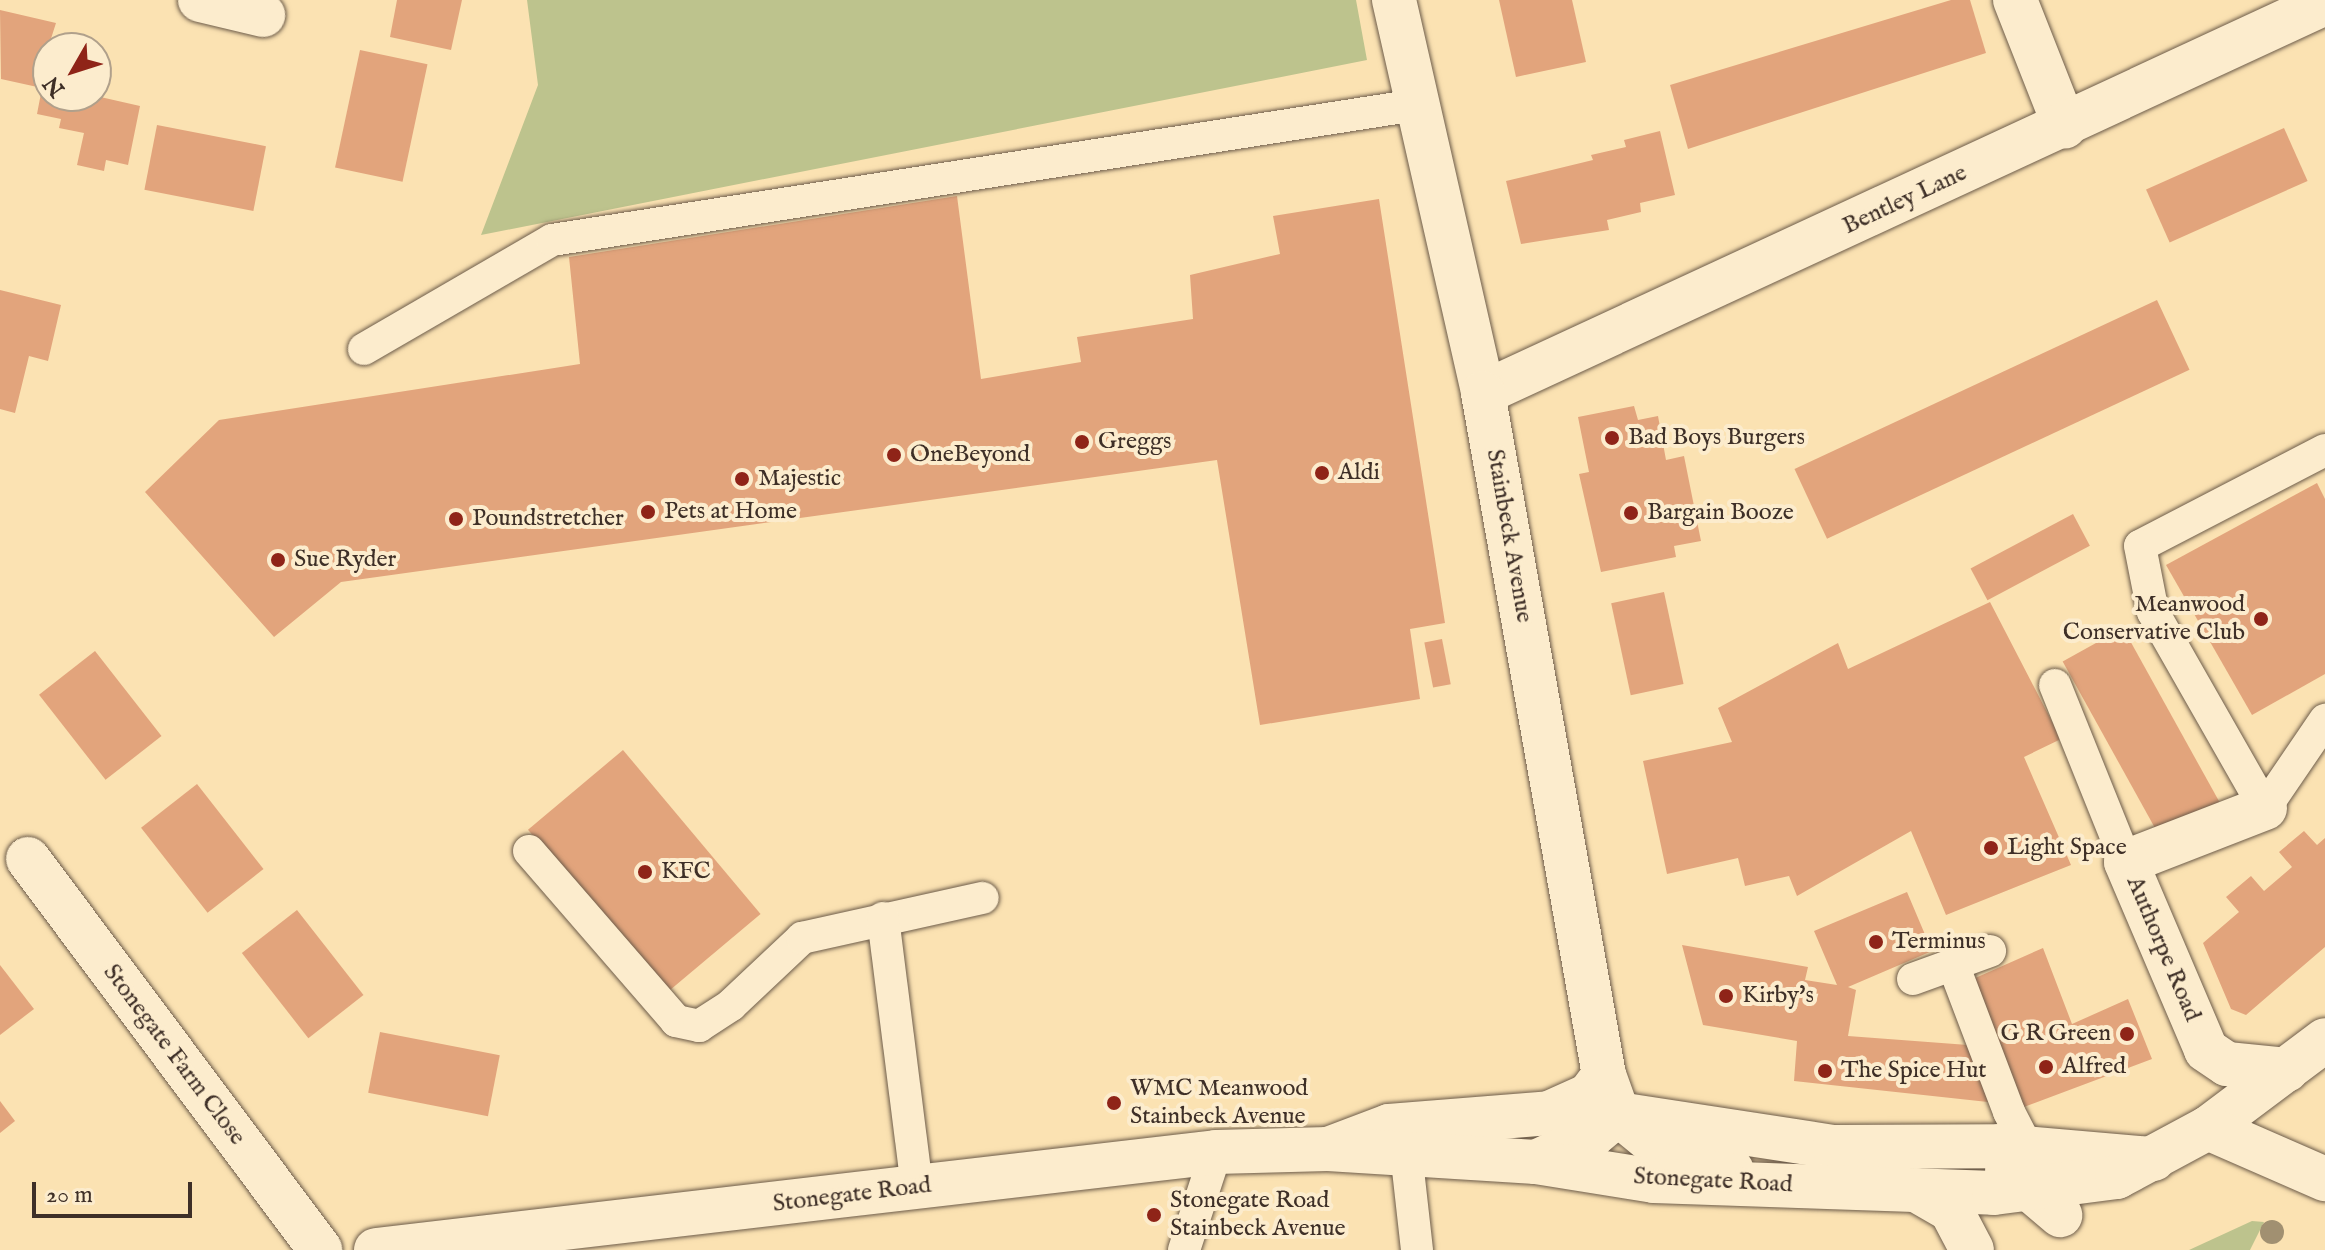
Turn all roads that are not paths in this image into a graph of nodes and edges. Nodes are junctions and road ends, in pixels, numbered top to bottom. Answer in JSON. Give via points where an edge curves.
{"nodes":[{"id":1,"x":200,"y":0,"type":"edge"},
{"id":2,"x":1394,"y":0,"type":"edge"},
{"id":3,"x":2015,"y":0,"type":"edge"},
{"id":4,"x":2325,"y":3,"type":"edge"},
{"id":5,"x":263,"y":15,"type":"dead end"},
{"id":6,"x":1416,"y":105,"type":"junction"},
{"id":7,"x":2065,"y":127,"type":"junction"},
{"id":8,"x":364,"y":349,"type":"dead end"},
{"id":9,"x":1483,"y":393,"type":"junction"},
{"id":10,"x":2325,"y":450,"type":"edge"},
{"id":11,"x":2055,"y":685,"type":"dead end"},
{"id":12,"x":2325,"y":720,"type":"edge"},
{"id":13,"x":2265,"y":808,"type":"junction"},
{"id":14,"x":529,"y":851,"type":"dead end"},
{"id":15,"x":28,"y":859,"type":"dead end"},
{"id":16,"x":2126,"y":862,"type":"junction"},
{"id":17,"x":983,"y":898,"type":"dead end"},
{"id":18,"x":883,"y":918,"type":"junction"},
{"id":19,"x":1990,"y":951,"type":"dead end"},
{"id":20,"x":1954,"y":967,"type":"junction"},
{"id":21,"x":1913,"y":979,"type":"dead end"},
{"id":22,"x":2325,"y":1040,"type":"edge"},
{"id":23,"x":2287,"y":1070,"type":"junction"},
{"id":24,"x":1611,"y":1095,"type":"junction"},
{"id":25,"x":2208,"y":1128,"type":"junction"},
{"id":26,"x":1404,"y":1140,"type":"junction"},
{"id":27,"x":1216,"y":1152,"type":"junction"},
{"id":28,"x":2154,"y":1159,"type":"junction"},
{"id":29,"x":1536,"y":1162,"type":"junction"},
{"id":30,"x":2325,"y":1179,"type":"edge"},
{"id":31,"x":917,"y":1187,"type":"junction"},
{"id":32,"x":1904,"y":1189,"type":"junction"},
{"id":33,"x":2042,"y":1201,"type":"edge"},
{"id":34,"x":320,"y":1250,"type":"edge"},
{"id":35,"x":376,"y":1250,"type":"edge"},
{"id":36,"x":1184,"y":1250,"type":"edge"},
{"id":37,"x":1417,"y":1250,"type":"edge"},
{"id":38,"x":1972,"y":1250,"type":"edge"}],
"edges":[{"from":1,"to":5,"type":"street"},
{"from":2,"to":6,"type":"street","name":"Stainbeck Avenue"},
{"from":3,"to":7,"type":"street"},
{"from":4,"to":7,"type":"street","name":"Bentley Lane"},
{"from":6,"to":8,"type":"lane","via":[[552,240]]},
{"from":6,"to":9,"type":"street","name":"Stainbeck Avenue"},
{"from":7,"to":9,"type":"street","name":"Bentley Lane"},
{"from":9,"to":24,"type":"street","name":"Stainbeck Avenue"},
{"from":10,"to":13,"type":"lane","via":[[2140,546],[2153,612]]},
{"from":11,"to":16,"type":"lane"},
{"from":12,"to":13,"type":"lane"},
{"from":13,"to":16,"type":"street","name":"Authorpe Road"},
{"from":14,"to":18,"type":"lane","via":[[676,1021],[699,1026],[731,1005],[802,938]]},
{"from":15,"to":34,"type":"street","name":"Stonegate Farm Close"},
{"from":16,"to":23,"type":"street","name":"Authorpe Road","via":[[2206,1050],[2227,1064]]},
{"from":17,"to":18,"type":"lane"},
{"from":18,"to":31,"type":"lane"},
{"from":19,"to":20,"type":"lane"},
{"from":20,"to":21,"type":"lane"},
{"from":20,"to":33,"type":"lane"},
{"from":22,"to":23,"type":"street","name":"Stonegate Road"},
{"from":23,"to":25,"type":"street","name":"Stonegate Road"},
{"from":24,"to":26,"type":"street","name":"Stonegate Road","via":[[1589,1095],[1549,1113]]},
{"from":24,"to":29,"type":"street","name":"Stonegate Road","via":[[1592,1136]]},
{"from":24,"to":32,"type":"street","name":"Stonegate Road","via":[[1679,1164]]},
{"from":24,"to":33,"type":"street","name":"Stonegate Road"},
{"from":25,"to":28,"type":"street","name":"Stonegate Road"},
{"from":25,"to":30,"type":"street"},
{"from":26,"to":27,"type":"street","name":"Stonegate Road","via":[[1328,1149]]},
{"from":26,"to":29,"type":"street","name":"Stonegate Road"},
{"from":26,"to":37,"type":"lane"},
{"from":27,"to":31,"type":"street","name":"Stonegate Road"},
{"from":27,"to":36,"type":"lane"},
{"from":28,"to":33,"type":"street","name":"Stonegate Road"},
{"from":28,"to":33,"type":"street","name":"Stonegate Road"},
{"from":29,"to":32,"type":"street","name":"Stonegate Road","via":[[1654,1181]]},
{"from":31,"to":35,"type":"street","name":"Stonegate Road"},
{"from":32,"to":33,"type":"street","name":"Stonegate Road"},
{"from":32,"to":38,"type":"street","via":[[1951,1210]]}]}
